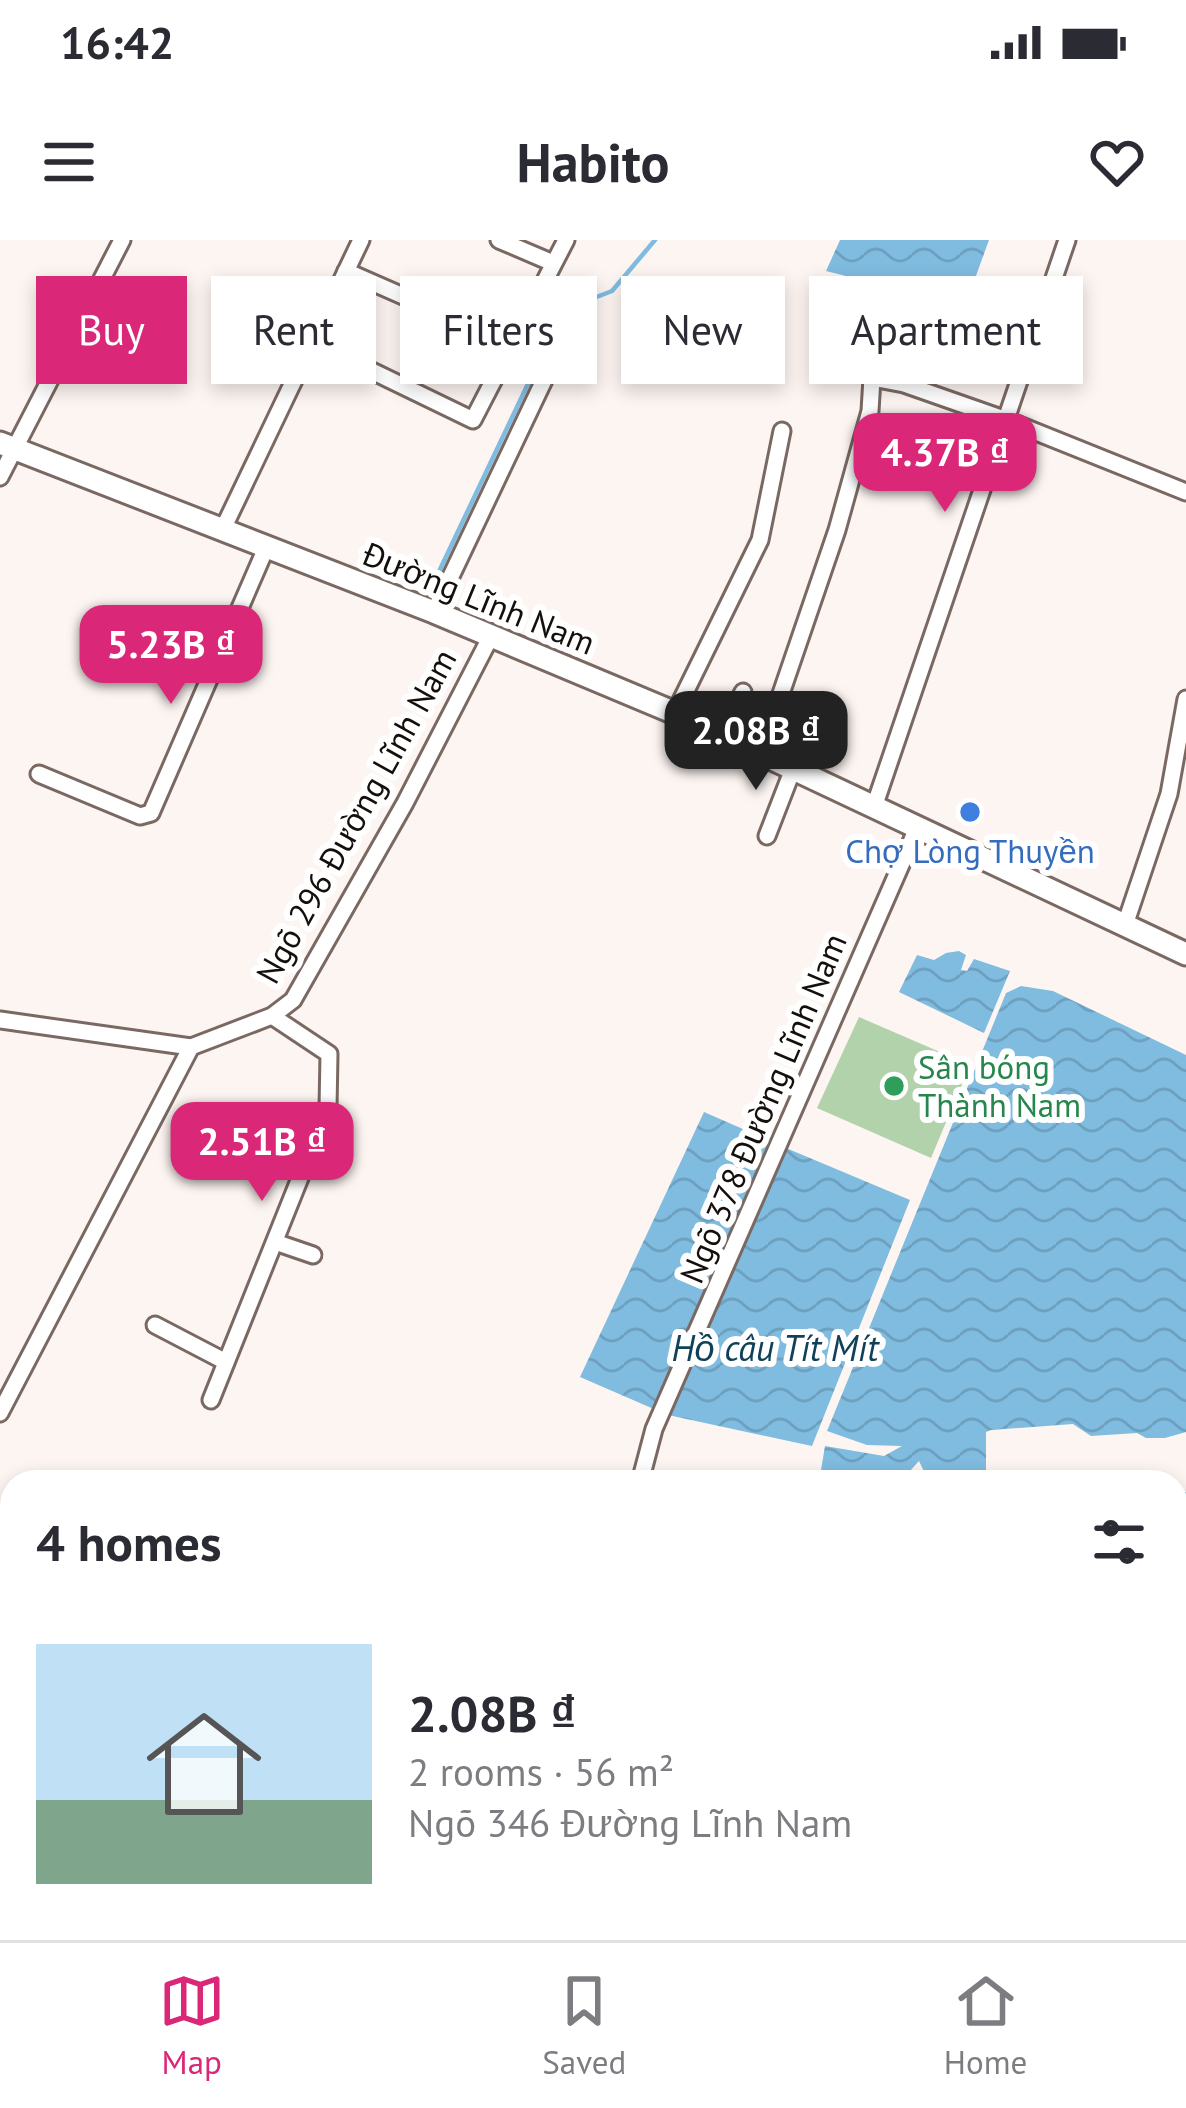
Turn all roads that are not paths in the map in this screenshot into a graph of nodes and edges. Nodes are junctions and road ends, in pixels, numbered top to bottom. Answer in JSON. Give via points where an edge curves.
{"nodes":[{"id":1,"x":122,"y":240,"type":"edge"},
{"id":2,"x":361,"y":240,"type":"edge"},
{"id":3,"x":499,"y":240,"type":"edge"},
{"id":4,"x":566,"y":240,"type":"edge"},
{"id":5,"x":1067,"y":240,"type":"edge"},
{"id":6,"x":553,"y":263,"type":"junction"},
{"id":7,"x":346,"y":271,"type":"junction"},
{"id":8,"x":343,"y":276,"type":"edge"},
{"id":9,"x":549,"y":276,"type":"edge"},
{"id":10,"x":400,"y":295,"type":"edge"},
{"id":11,"x":376,"y":373,"type":"edge"},
{"id":12,"x":290,"y":384,"type":"edge"},
{"id":13,"x":490,"y":384,"type":"edge"},
{"id":14,"x":544,"y":384,"type":"edge"},
{"id":15,"x":1004,"y":419,"type":"junction"},
{"id":16,"x":782,"y":431,"type":"dead end"},
{"id":17,"x":6,"y":446,"type":"edge"},
{"id":18,"x":0,"y":477,"type":"edge"},
{"id":19,"x":1186,"y":492,"type":"edge"},
{"id":20,"x":223,"y":531,"type":"junction"},
{"id":21,"x":266,"y":548,"type":"junction"},
{"id":22,"x":434,"y":613,"type":"junction"},
{"id":23,"x":491,"y":636,"type":"junction"},
{"id":24,"x":743,"y":692,"type":"dead end"},
{"id":25,"x":1186,"y":699,"type":"edge"},
{"id":26,"x":675,"y":713,"type":"junction"},
{"id":27,"x":721,"y":734,"type":"junction"},
{"id":28,"x":761,"y":752,"type":"junction"},
{"id":29,"x":793,"y":769,"type":"junction"},
{"id":30,"x":39,"y":774,"type":"dead end"},
{"id":31,"x":874,"y":807,"type":"junction"},
{"id":32,"x":918,"y":826,"type":"junction"},
{"id":33,"x":767,"y":836,"type":"dead end"},
{"id":34,"x":1125,"y":925,"type":"junction"},
{"id":35,"x":1186,"y":954,"type":"edge"},
{"id":36,"x":272,"y":1016,"type":"junction"},
{"id":37,"x":0,"y":1020,"type":"edge"},
{"id":38,"x":191,"y":1047,"type":"junction"},
{"id":39,"x":274,"y":1242,"type":"junction"},
{"id":40,"x":313,"y":1255,"type":"dead end"},
{"id":41,"x":155,"y":1325,"type":"dead end"},
{"id":42,"x":226,"y":1362,"type":"junction"},
{"id":43,"x":211,"y":1400,"type":"dead end"},
{"id":44,"x":0,"y":1413,"type":"edge"},
{"id":45,"x":643,"y":1470,"type":"edge"}],
"edges":[{"from":1,"to":17,"type":"street"},
{"from":2,"to":7,"type":"street"},
{"from":3,"to":6,"type":"street"},
{"from":4,"to":6,"type":"street"},
{"from":5,"to":15,"type":"street"},
{"from":6,"to":9,"type":"street"},
{"from":7,"to":8,"type":"street"},
{"from":7,"to":10,"type":"street"},
{"from":11,"to":13,"type":"street","via":[[473,420]]},
{"from":12,"to":20,"type":"street"},
{"from":14,"to":22,"type":"street"},
{"from":15,"to":19,"type":"street"},
{"from":15,"to":28,"type":"street","via":[[872,378],[837,530]]},
{"from":15,"to":31,"type":"street"},
{"from":16,"to":26,"type":"street","via":[[760,540]]},
{"from":17,"to":18,"type":"street"},
{"from":17,"to":20,"type":"main road","name":"Đường Lĩnh Nam"},
{"from":20,"to":21,"type":"main road","name":"Đường Lĩnh Nam"},
{"from":21,"to":22,"type":"main road","name":"Đường Lĩnh Nam"},
{"from":21,"to":30,"type":"street","via":[[148,816]]},
{"from":22,"to":23,"type":"main road","name":"Đường Lĩnh Nam"},
{"from":23,"to":26,"type":"main road","name":"Đường Lĩnh Nam"},
{"from":23,"to":36,"type":"street","name":"Ngõ 296 Đường Lĩnh Nam","via":[[293,1000]]},
{"from":24,"to":27,"type":"street"},
{"from":25,"to":34,"type":"street","via":[[1168,794]]},
{"from":26,"to":27,"type":"main road","name":"Đường Lĩnh Nam"},
{"from":27,"to":28,"type":"main road","name":"Đường Lĩnh Nam"},
{"from":28,"to":29,"type":"main road","name":"Đường Lĩnh Nam"},
{"from":29,"to":31,"type":"main road","name":"Đường Lĩnh Nam"},
{"from":29,"to":33,"type":"street"},
{"from":31,"to":32,"type":"main road","name":"Đường Lĩnh Nam"},
{"from":32,"to":34,"type":"main road","name":"Đường Lĩnh Nam"},
{"from":32,"to":45,"type":"street","name":"Ngõ 378 Đường Lĩnh Nam","via":[[654,1429]]},
{"from":34,"to":35,"type":"main road","name":"Đường Lĩnh Nam"},
{"from":36,"to":38,"type":"street"},
{"from":36,"to":39,"type":"street","name":"Ngõ 296 Đường Lĩnh Nam","via":[[331,1060],[328,1108]]},
{"from":37,"to":38,"type":"street"},
{"from":38,"to":44,"type":"street"},
{"from":39,"to":40,"type":"street"},
{"from":39,"to":42,"type":"street","name":"Ngõ 296 Đường Lĩnh Nam"},
{"from":41,"to":42,"type":"street"},
{"from":42,"to":43,"type":"street","name":"Ngõ 296 Đường Lĩnh Nam"}]}
